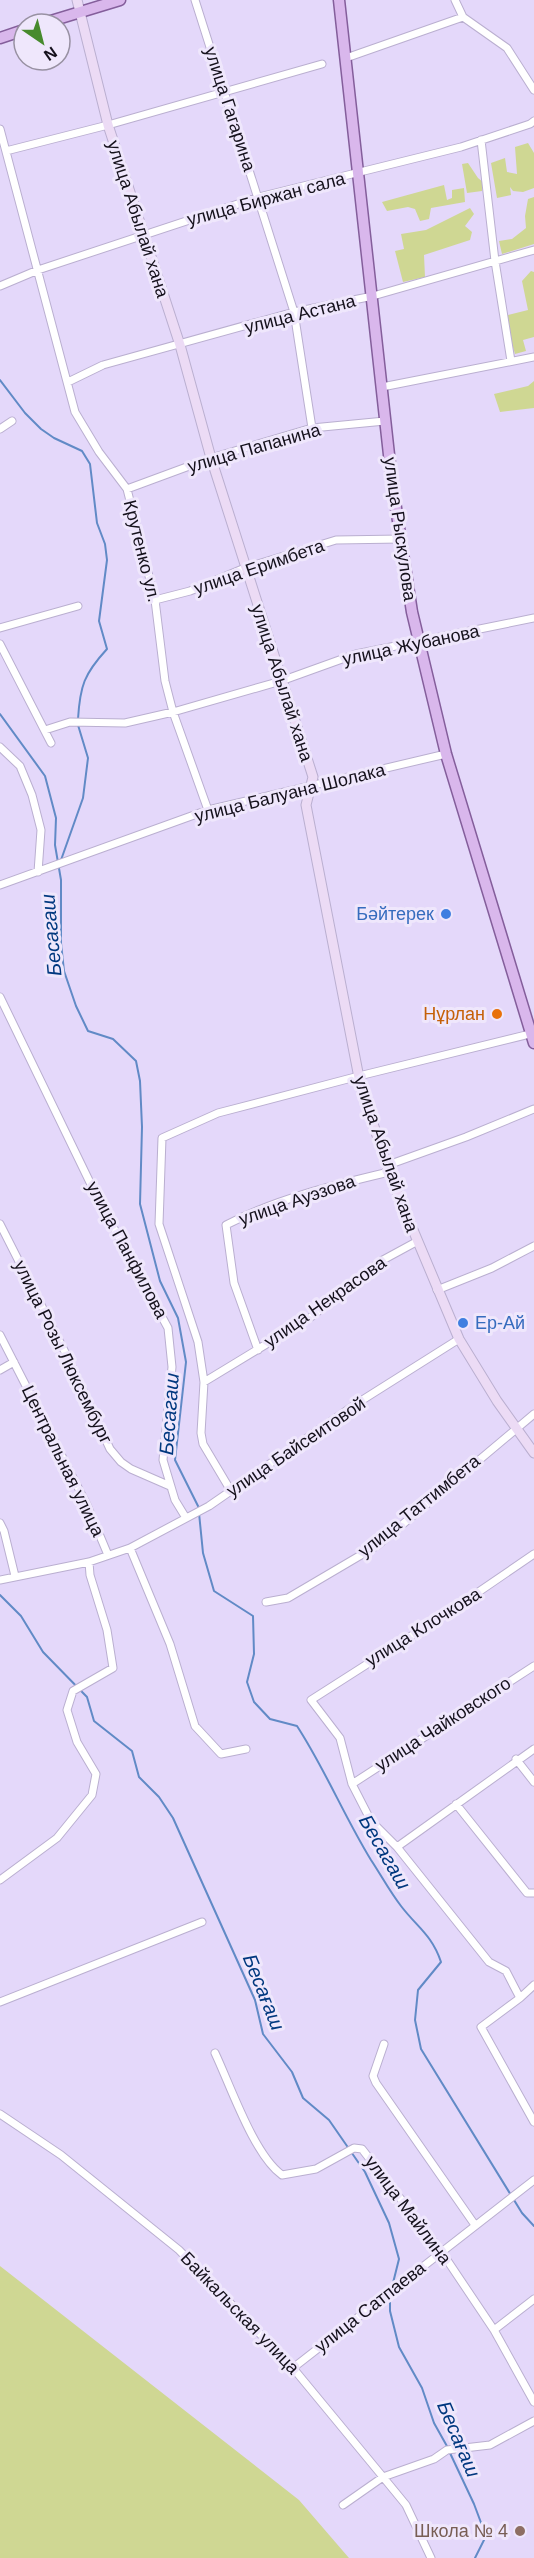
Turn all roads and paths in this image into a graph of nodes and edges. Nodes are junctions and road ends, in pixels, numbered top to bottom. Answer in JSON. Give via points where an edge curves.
{"nodes":[{"id":1,"x":120,"y":0,"type":"edge"},
{"id":2,"x":195,"y":0,"type":"edge"},
{"id":3,"x":339,"y":0,"type":"edge"},
{"id":4,"x":455,"y":0,"type":"edge"},
{"id":5,"x":79,"y":5,"type":"edge"},
{"id":6,"x":65,"y":12,"type":"edge"},
{"id":7,"x":463,"y":17,"type":"junction"},
{"id":8,"x":346,"y":57,"type":"junction"},
{"id":9,"x":322,"y":64,"type":"dead end"},
{"id":10,"x":534,"y":90,"type":"edge"},
{"id":11,"x":223,"y":91,"type":"junction"},
{"id":12,"x":534,"y":121,"type":"edge"},
{"id":13,"x":108,"y":125,"type":"junction"},
{"id":14,"x":0,"y":129,"type":"edge"},
{"id":15,"x":481,"y":140,"type":"junction"},
{"id":16,"x":6,"y":151,"type":"junction"},
{"id":17,"x":358,"y":174,"type":"junction"},
{"id":18,"x":258,"y":197,"type":"junction"},
{"id":19,"x":143,"y":234,"type":"junction"},
{"id":20,"x":534,"y":250,"type":"edge"},
{"id":21,"x":495,"y":261,"type":"junction"},
{"id":22,"x":38,"y":270,"type":"junction"},
{"id":23,"x":0,"y":286,"type":"edge"},
{"id":24,"x":373,"y":296,"type":"junction"},
{"id":25,"x":294,"y":312,"type":"junction"},
{"id":26,"x":180,"y":345,"type":"junction"},
{"id":27,"x":534,"y":357,"type":"edge"},
{"id":28,"x":511,"y":361,"type":"junction"},
{"id":29,"x":68,"y":382,"type":"junction"},
{"id":30,"x":382,"y":387,"type":"junction"},
{"id":31,"x":12,"y":421,"type":"dead end"},
{"id":32,"x":386,"y":421,"type":"junction"},
{"id":33,"x":312,"y":428,"type":"junction"},
{"id":34,"x":0,"y":429,"type":"edge"},
{"id":35,"x":211,"y":458,"type":"junction"},
{"id":36,"x":127,"y":489,"type":"junction"},
{"id":37,"x":401,"y":539,"type":"junction"},
{"id":38,"x":245,"y":568,"type":"junction"},
{"id":39,"x":155,"y":600,"type":"junction"},
{"id":40,"x":78,"y":606,"type":"dead end"},
{"id":41,"x":534,"y":618,"type":"edge"},
{"id":42,"x":0,"y":628,"type":"edge"},
{"id":43,"x":418,"y":642,"type":"junction"},
{"id":44,"x":0,"y":644,"type":"edge"},
{"id":45,"x":281,"y":681,"type":"junction"},
{"id":46,"x":173,"y":712,"type":"junction"},
{"id":47,"x":45,"y":730,"type":"junction"},
{"id":48,"x":51,"y":743,"type":"dead end"},
{"id":49,"x":0,"y":747,"type":"edge"},
{"id":50,"x":446,"y":754,"type":"junction"},
{"id":51,"x":310,"y":787,"type":"junction"},
{"id":52,"x":208,"y":810,"type":"junction"},
{"id":53,"x":38,"y":872,"type":"junction"},
{"id":54,"x":0,"y":885,"type":"edge"},
{"id":55,"x":0,"y":997,"type":"edge"},
{"id":56,"x":533,"y":1037,"type":"edge"},
{"id":57,"x":359,"y":1076,"type":"junction"},
{"id":58,"x":534,"y":1109,"type":"edge"},
{"id":59,"x":389,"y":1169,"type":"junction"},
{"id":60,"x":0,"y":1224,"type":"edge"},
{"id":61,"x":416,"y":1242,"type":"junction"},
{"id":62,"x":534,"y":1246,"type":"edge"},
{"id":63,"x":437,"y":1290,"type":"junction"},
{"id":64,"x":0,"y":1335,"type":"edge"},
{"id":65,"x":459,"y":1340,"type":"junction"},
{"id":66,"x":258,"y":1350,"type":"junction"},
{"id":67,"x":14,"y":1362,"type":"junction"},
{"id":68,"x":0,"y":1370,"type":"edge"},
{"id":69,"x":204,"y":1382,"type":"junction"},
{"id":70,"x":534,"y":1414,"type":"edge"},
{"id":71,"x":516,"y":1427,"type":"junction"},
{"id":72,"x":534,"y":1453,"type":"edge"},
{"id":73,"x":170,"y":1486,"type":"junction"},
{"id":74,"x":231,"y":1491,"type":"junction"},
{"id":75,"x":189,"y":1517,"type":"junction"},
{"id":76,"x":0,"y":1523,"type":"edge"},
{"id":77,"x":130,"y":1548,"type":"junction"},
{"id":78,"x":534,"y":1554,"type":"edge"},
{"id":79,"x":108,"y":1555,"type":"junction"},
{"id":80,"x":89,"y":1562,"type":"junction"},
{"id":81,"x":15,"y":1576,"type":"junction"},
{"id":82,"x":0,"y":1580,"type":"edge"},
{"id":83,"x":266,"y":1602,"type":"dead end"},
{"id":84,"x":534,"y":1666,"type":"edge"},
{"id":85,"x":246,"y":1749,"type":"dead end"},
{"id":86,"x":534,"y":1749,"type":"edge"},
{"id":87,"x":516,"y":1759,"type":"junction"},
{"id":88,"x":534,"y":1782,"type":"edge"},
{"id":89,"x":352,"y":1784,"type":"junction"},
{"id":90,"x":456,"y":1804,"type":"junction"},
{"id":91,"x":397,"y":1847,"type":"junction"},
{"id":92,"x":0,"y":1880,"type":"edge"},
{"id":93,"x":534,"y":1893,"type":"edge"},
{"id":94,"x":202,"y":1922,"type":"dead end"},
{"id":95,"x":534,"y":1985,"type":"edge"},
{"id":96,"x":520,"y":1998,"type":"junction"},
{"id":97,"x":0,"y":2002,"type":"edge"},
{"id":98,"x":384,"y":2044,"type":"dead end"},
{"id":99,"x":215,"y":2053,"type":"dead end"},
{"id":100,"x":0,"y":2114,"type":"edge"},
{"id":101,"x":534,"y":2122,"type":"edge"},
{"id":102,"x":534,"y":2180,"type":"edge"},
{"id":103,"x":475,"y":2225,"type":"junction"},
{"id":104,"x":441,"y":2251,"type":"junction"},
{"id":105,"x":534,"y":2299,"type":"edge"},
{"id":106,"x":494,"y":2330,"type":"junction"},
{"id":107,"x":293,"y":2368,"type":"junction"},
{"id":108,"x":534,"y":2402,"type":"edge"},
{"id":109,"x":534,"y":2421,"type":"edge"},
{"id":110,"x":383,"y":2477,"type":"junction"},
{"id":111,"x":343,"y":2505,"type":"dead end"},
{"id":112,"x":431,"y":2558,"type":"edge"}],
"edges":[{"from":1,"to":5,"type":"main road"},
{"from":2,"to":11,"type":"street","name":"улица Гагарина"},
{"from":3,"to":8,"type":"main road","name":"улица Рыскулова"},
{"from":4,"to":7,"type":"street"},
{"from":5,"to":6,"type":"main road"},
{"from":5,"to":13,"type":"street","name":"улица Абылай хана"},
{"from":7,"to":8,"type":"street"},
{"from":7,"to":10,"type":"street","via":[[507,48]]},
{"from":8,"to":17,"type":"main road","name":"улица Рыскулова"},
{"from":9,"to":11,"type":"street"},
{"from":11,"to":13,"type":"street"},
{"from":11,"to":18,"type":"street","name":"улица Гагарина"},
{"from":12,"to":15,"type":"street","name":"улица Биржан сала"},
{"from":13,"to":16,"type":"street"},
{"from":13,"to":19,"type":"street","name":"улица Абылай хана"},
{"from":14,"to":16,"type":"street","name":"Крутенко ул."},
{"from":15,"to":17,"type":"street","name":"улица Биржан сала"},
{"from":15,"to":21,"type":"street"},
{"from":16,"to":22,"type":"street","name":"Крутенко ул."},
{"from":17,"to":18,"type":"street","name":"улица Биржан сала"},
{"from":17,"to":24,"type":"main road","name":"улица Рыскулова"},
{"from":18,"to":19,"type":"street","name":"улица Биржан сала"},
{"from":18,"to":25,"type":"street","name":"улица Гагарина"},
{"from":19,"to":22,"type":"street","name":"улица Биржан сала"},
{"from":19,"to":26,"type":"street","name":"улица Абылай хана"},
{"from":20,"to":21,"type":"street","name":"улица Астана"},
{"from":21,"to":24,"type":"street","name":"улица Астана"},
{"from":21,"to":28,"type":"street"},
{"from":22,"to":23,"type":"street","name":"улица Биржан сала"},
{"from":22,"to":29,"type":"street","name":"Крутенко ул."},
{"from":24,"to":25,"type":"street","name":"улица Астана"},
{"from":24,"to":30,"type":"main road","name":"улица Рыскулова"},
{"from":25,"to":26,"type":"street","name":"улица Астана"},
{"from":25,"to":33,"type":"street","name":"улица Гагарина"},
{"from":26,"to":29,"type":"street","name":"улица Астана","via":[[103,365]]},
{"from":26,"to":35,"type":"street","name":"улица Абылай хана"},
{"from":27,"to":28,"type":"street"},
{"from":28,"to":30,"type":"street"},
{"from":29,"to":36,"type":"street","name":"Крутенко ул.","via":[[75,412]]},
{"from":30,"to":32,"type":"main road","name":"улица Рыскулова"},
{"from":31,"to":34,"type":"street"},
{"from":32,"to":33,"type":"street","name":"улица Папанина"},
{"from":32,"to":37,"type":"main road","name":"улица Рыскулова"},
{"from":33,"to":35,"type":"street","name":"улица Папанина"},
{"from":35,"to":36,"type":"street","name":"улица Папанина"},
{"from":35,"to":38,"type":"street","name":"улица Абылай хана"},
{"from":36,"to":39,"type":"street","name":"Крутенко ул."},
{"from":37,"to":38,"type":"street","name":"улица Еримбета","via":[[336,540]]},
{"from":37,"to":43,"type":"main road","name":"улица Рыскулова"},
{"from":38,"to":39,"type":"street","name":"улица Еримбета","via":[[190,591]]},
{"from":38,"to":45,"type":"street","name":"улица Абылай хана"},
{"from":39,"to":46,"type":"street","name":"Крутенко ул."},
{"from":40,"to":42,"type":"street"},
{"from":41,"to":43,"type":"street","name":"улица Жубанова"},
{"from":43,"to":45,"type":"street","name":"улица Жубанова","via":[[356,654]]},
{"from":43,"to":50,"type":"main road","name":"улица Рыскулова"},
{"from":44,"to":47,"type":"street"},
{"from":45,"to":46,"type":"street","name":"улица Жубанова"},
{"from":45,"to":51,"type":"street","name":"улица Абылай хана","via":[[313,777]]},
{"from":46,"to":47,"type":"street","name":"улица Жубанова","via":[[125,723],[70,722]]},
{"from":46,"to":52,"type":"street","name":"Крутенко ул."},
{"from":47,"to":48,"type":"street"},
{"from":49,"to":53,"type":"street","via":[[20,766],[32,795],[41,830]]},
{"from":50,"to":51,"type":"street","name":"улица Балуана Шолака"},
{"from":50,"to":56,"type":"main road","name":"улица Рыскулова"},
{"from":51,"to":52,"type":"street","name":"улица Балуана Шолака"},
{"from":51,"to":57,"type":"street","name":"улица Абылай хана","via":[[306,805],[313,847]]},
{"from":52,"to":53,"type":"street","name":"улица Балуана Шолака"},
{"from":53,"to":54,"type":"street","name":"улица Балуана Шолака"},
{"from":55,"to":73,"type":"street","name":"улица Панфилова","via":[[98,1199],[168,1328],[172,1367],[163,1460]]},
{"from":56,"to":57,"type":"street"},
{"from":57,"to":59,"type":"street","name":"улица Абылай хана"},
{"from":57,"to":69,"type":"street","via":[[218,1113],[162,1138],[159,1224],[198,1342]]},
{"from":58,"to":59,"type":"street","name":"улица Ауэзова"},
{"from":59,"to":61,"type":"street","name":"улица Абылай хана"},
{"from":59,"to":66,"type":"street","name":"улица Ауэзова","via":[[259,1210],[226,1225],[234,1283]]},
{"from":60,"to":73,"type":"street","name":"улица Розы Люксембург","via":[[110,1449],[131,1469]]},
{"from":61,"to":63,"type":"street","name":"улица Абылай хана"},
{"from":61,"to":66,"type":"street","name":"улица Некрасова","via":[[381,1261],[311,1317]]},
{"from":62,"to":63,"type":"street"},
{"from":63,"to":65,"type":"street","name":"улица Абылай хана"},
{"from":64,"to":67,"type":"street","name":"Центральная улица"},
{"from":65,"to":71,"type":"street","name":"улица Абылай хана"},
{"from":65,"to":74,"type":"street","name":"улица Байсеитовой","via":[[356,1404]]},
{"from":66,"to":69,"type":"street","name":"улица Некрасова"},
{"from":67,"to":68,"type":"street"},
{"from":67,"to":79,"type":"street","name":"Центральная улица","via":[[87,1505]]},
{"from":69,"to":74,"type":"street","via":[[203,1444]]},
{"from":70,"to":71,"type":"street","name":"улица Таттимбета"},
{"from":71,"to":72,"type":"street","name":"улица Абылай хана"},
{"from":71,"to":83,"type":"street","name":"улица Таттимбета","via":[[378,1545],[288,1598]]},
{"from":73,"to":75,"type":"street","name":"улица Панфилова"},
{"from":74,"to":75,"type":"street","name":"улица Байсеитовой"},
{"from":75,"to":77,"type":"street","name":"улица Байсеитовой"},
{"from":76,"to":81,"type":"street"},
{"from":77,"to":79,"type":"street","name":"улица Байсеитовой"},
{"from":77,"to":85,"type":"street","via":[[170,1644],[195,1726],[221,1754]]},
{"from":78,"to":89,"type":"street","name":"улица Клочкова","via":[[311,1700],[340,1738]]},
{"from":79,"to":80,"type":"street","name":"улица Байсеитовой"},
{"from":80,"to":81,"type":"street","name":"улица Байсеитовой"},
{"from":80,"to":92,"type":"street","via":[[113,1668],[73,1691],[67,1710],[77,1742],[96,1774],[92,1795],[57,1838]]},
{"from":81,"to":82,"type":"street","name":"улица Байсеитовой"},
{"from":84,"to":89,"type":"street","name":"улица Чайковского"},
{"from":86,"to":87,"type":"street"},
{"from":87,"to":88,"type":"street"},
{"from":87,"to":90,"type":"street"},
{"from":89,"to":91,"type":"street","via":[[371,1821]]},
{"from":90,"to":91,"type":"street"},
{"from":90,"to":93,"type":"street","via":[[527,1893]]},
{"from":91,"to":96,"type":"street","via":[[489,1962],[506,1971]]},
{"from":94,"to":97,"type":"street"},
{"from":95,"to":96,"type":"street"},
{"from":96,"to":101,"type":"street","via":[[481,2027]]},
{"from":98,"to":103,"type":"street","via":[[373,2076],[376,2083]]},
{"from":99,"to":104,"type":"street","name":"улица Майлина","via":[[271,2167],[282,2175],[316,2169],[354,2148],[362,2149]]},
{"from":100,"to":107,"type":"street","name":"Байкальская улица","via":[[61,2155],[180,2250]]},
{"from":102,"to":103,"type":"street","name":"улица Сатпаева"},
{"from":103,"to":104,"type":"street","name":"улица Сатпаева"},
{"from":104,"to":106,"type":"street","name":"улица Майлина"},
{"from":104,"to":107,"type":"street","name":"улица Сатпаева"},
{"from":105,"to":106,"type":"street"},
{"from":106,"to":108,"type":"street","name":"улица Майлина"},
{"from":107,"to":110,"type":"street","name":"Байкальская улица"},
{"from":109,"to":110,"type":"street","via":[[490,2445],[447,2450],[434,2459]]},
{"from":110,"to":111,"type":"street"},
{"from":110,"to":112,"type":"street","name":"Байкальская улица","via":[[406,2505]]}]}
